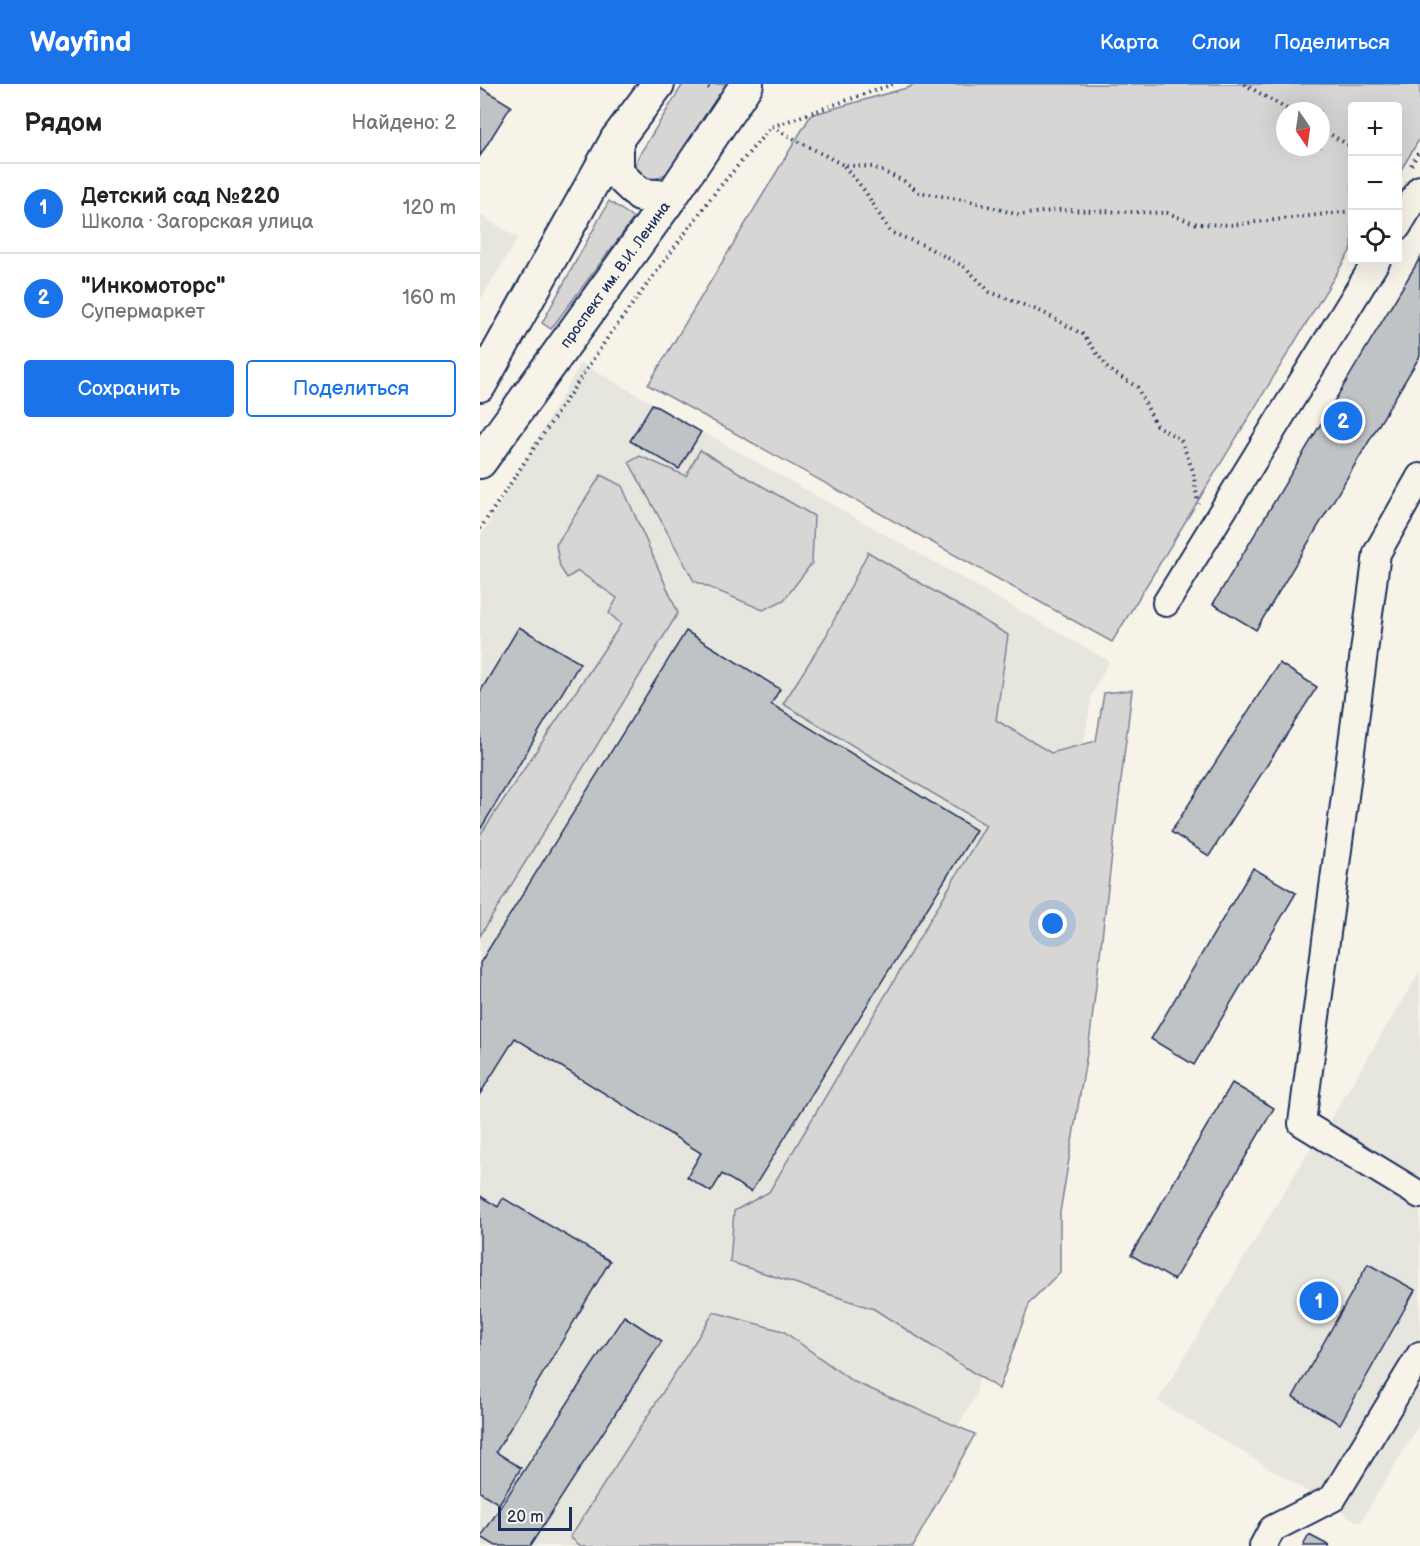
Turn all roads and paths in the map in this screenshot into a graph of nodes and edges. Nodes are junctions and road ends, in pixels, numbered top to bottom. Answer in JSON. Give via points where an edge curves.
{"nodes":[{"id":1,"x":658,"y":84,"type":"edge"},
{"id":2,"x":747,"y":84,"type":"edge"},
{"id":3,"x":893,"y":84,"type":"edge"},
{"id":4,"x":1244,"y":84,"type":"edge"},
{"id":5,"x":1276,"y":103,"type":"edge"},
{"id":6,"x":771,"y":127,"type":"junction"},
{"id":7,"x":1330,"y":134,"type":"edge"},
{"id":8,"x":617,"y":140,"type":"junction"},
{"id":9,"x":1348,"y":144,"type":"edge"},
{"id":10,"x":843,"y":165,"type":"junction"},
{"id":11,"x":1420,"y":189,"type":"edge"},
{"id":12,"x":670,"y":197,"type":"junction"},
{"id":13,"x":1348,"y":212,"type":"edge"},
{"id":14,"x":1402,"y":219,"type":"edge"},
{"id":15,"x":1375,"y":264,"type":"edge"},
{"id":16,"x":480,"y":385,"type":"edge"},
{"id":17,"x":480,"y":462,"type":"edge"},
{"id":18,"x":1420,"y":477,"type":"edge"},
{"id":19,"x":1198,"y":512,"type":"dead end"},
{"id":20,"x":480,"y":529,"type":"edge"},
{"id":21,"x":1167,"y":603,"type":"dead end"},
{"id":22,"x":1420,"y":1195,"type":"edge"},
{"id":23,"x":1420,"y":1355,"type":"edge"},
{"id":24,"x":1263,"y":1546,"type":"edge"}],
"edges":[{"from":1,"to":8,"type":"main road"},
{"from":2,"to":12,"type":"main road","name":"проспект им. В.И. Ленина"},
{"from":3,"to":6,"type":"path"},
{"from":4,"to":5,"type":"path"},
{"from":6,"to":10,"type":"path"},
{"from":6,"to":20,"type":"path","via":[[717,190],[606,340]]},
{"from":7,"to":9,"type":"path"},
{"from":8,"to":12,"type":"main road","via":[[617,173],[640,195]]},
{"from":8,"to":16,"type":"main road"},
{"from":10,"to":13,"type":"path","via":[[873,167],[904,180],[919,192],[1019,215],[1059,210],[1167,213],[1197,224],[1231,225]]},
{"from":10,"to":19,"type":"path","via":[[866,191],[890,232],[966,267],[990,292],[1042,312],[1084,335],[1108,369],[1137,387],[1156,424],[1181,440],[1193,471]]},
{"from":11,"to":14,"type":"street"},
{"from":12,"to":17,"type":"main road","name":"проспект им. В.И. Ленина"},
{"from":15,"to":21,"type":"street"},
{"from":18,"to":22,"type":"street","via":[[1377,553],[1302,1123]]},
{"from":23,"to":24,"type":"street","via":[[1333,1498],[1272,1530]]}]}
